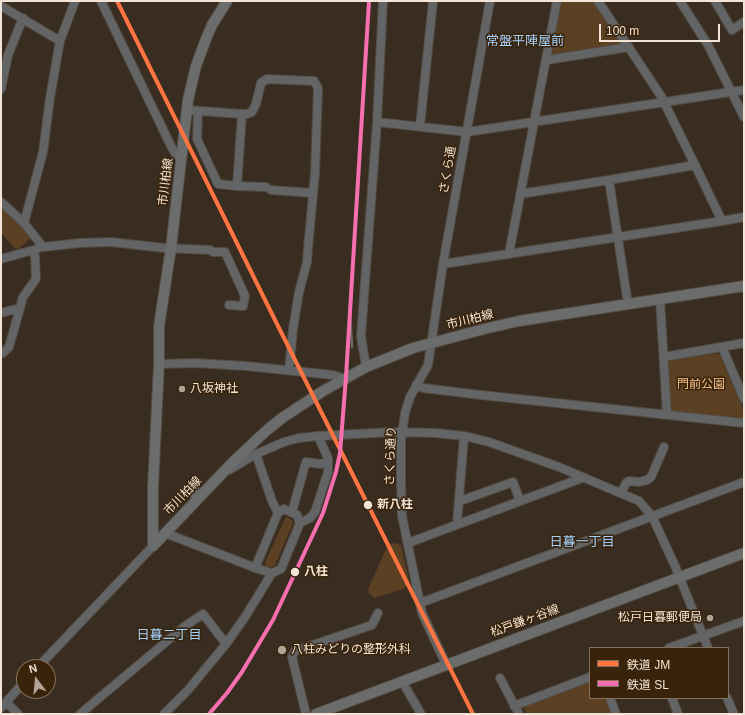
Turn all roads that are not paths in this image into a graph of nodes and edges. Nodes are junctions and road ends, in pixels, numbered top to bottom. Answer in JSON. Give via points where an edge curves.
{"nodes":[{"id":1,"x":75,"y":1,"type":"edge"},
{"id":2,"x":101,"y":1,"type":"edge"},
{"id":3,"x":227,"y":1,"type":"edge"},
{"id":4,"x":383,"y":1,"type":"edge"},
{"id":5,"x":433,"y":1,"type":"edge"},
{"id":6,"x":490,"y":1,"type":"edge"},
{"id":7,"x":554,"y":1,"type":"edge"},
{"id":8,"x":598,"y":1,"type":"edge"},
{"id":9,"x":680,"y":1,"type":"edge"},
{"id":10,"x":715,"y":1,"type":"edge"},
{"id":11,"x":1,"y":6,"type":"edge"},
{"id":12,"x":23,"y":18,"type":"junction"},
{"id":13,"x":744,"y":22,"type":"edge"},
{"id":14,"x":60,"y":41,"type":"junction"},
{"id":15,"x":629,"y":47,"type":"junction"},
{"id":16,"x":546,"y":60,"type":"junction"},
{"id":17,"x":1,"y":89,"type":"edge"},
{"id":18,"x":744,"y":90,"type":"edge"},
{"id":19,"x":732,"y":91,"type":"junction"},
{"id":20,"x":665,"y":103,"type":"junction"},
{"id":21,"x":198,"y":112,"type":"junction"},
{"id":22,"x":187,"y":114,"type":"junction"},
{"id":23,"x":242,"y":114,"type":"junction"},
{"id":24,"x":744,"y":117,"type":"edge"},
{"id":25,"x":377,"y":122,"type":"junction"},
{"id":26,"x":534,"y":123,"type":"junction"},
{"id":27,"x":420,"y":126,"type":"junction"},
{"id":28,"x":467,"y":132,"type":"junction"},
{"id":29,"x":182,"y":155,"type":"junction"},
{"id":30,"x":695,"y":165,"type":"junction"},
{"id":31,"x":609,"y":180,"type":"junction"},
{"id":32,"x":237,"y":186,"type":"junction"},
{"id":33,"x":313,"y":193,"type":"junction"},
{"id":34,"x":520,"y":194,"type":"junction"},
{"id":35,"x":1,"y":202,"type":"edge"},
{"id":36,"x":744,"y":218,"type":"edge"},
{"id":37,"x":722,"y":221,"type":"junction"},
{"id":38,"x":24,"y":223,"type":"junction"},
{"id":39,"x":617,"y":237,"type":"junction"},
{"id":40,"x":43,"y":248,"type":"junction"},
{"id":41,"x":171,"y":248,"type":"junction"},
{"id":42,"x":33,"y":250,"type":"junction"},
{"id":43,"x":509,"y":254,"type":"junction"},
{"id":44,"x":1,"y":259,"type":"edge"},
{"id":45,"x":443,"y":264,"type":"junction"},
{"id":46,"x":744,"y":286,"type":"edge"},
{"id":47,"x":660,"y":299,"type":"junction"},
{"id":48,"x":628,"y":304,"type":"junction"},
{"id":49,"x":229,"y":305,"type":"dead end"},
{"id":50,"x":20,"y":308,"type":"junction"},
{"id":51,"x":1,"y":313,"type":"edge"},
{"id":52,"x":431,"y":343,"type":"junction"},
{"id":53,"x":744,"y":343,"type":"edge"},
{"id":54,"x":722,"y":347,"type":"junction"},
{"id":55,"x":1,"y":353,"type":"edge"},
{"id":56,"x":664,"y":357,"type":"junction"},
{"id":57,"x":159,"y":364,"type":"junction"},
{"id":58,"x":366,"y":367,"type":"junction"},
{"id":59,"x":289,"y":370,"type":"junction"},
{"id":60,"x":341,"y":380,"type":"junction"},
{"id":61,"x":416,"y":385,"type":"junction"},
{"id":62,"x":744,"y":399,"type":"edge"},
{"id":63,"x":667,"y":415,"type":"junction"},
{"id":64,"x":744,"y":423,"type":"edge"},
{"id":65,"x":402,"y":432,"type":"junction"},
{"id":66,"x":318,"y":436,"type":"junction"},
{"id":67,"x":464,"y":436,"type":"junction"},
{"id":68,"x":664,"y":447,"type":"dead end"},
{"id":69,"x":256,"y":454,"type":"junction"},
{"id":70,"x":328,"y":462,"type":"junction"},
{"id":71,"x":582,"y":478,"type":"junction"},
{"id":72,"x":215,"y":480,"type":"junction"},
{"id":73,"x":744,"y":482,"type":"edge"},
{"id":74,"x":195,"y":484,"type":"dead end"},
{"id":75,"x":621,"y":493,"type":"junction"},
{"id":76,"x":460,"y":501,"type":"junction"},
{"id":77,"x":520,"y":501,"type":"junction"},
{"id":78,"x":195,"y":502,"type":"junction"},
{"id":79,"x":292,"y":512,"type":"junction"},
{"id":80,"x":278,"y":513,"type":"junction"},
{"id":81,"x":652,"y":516,"type":"junction"},
{"id":82,"x":300,"y":523,"type":"junction"},
{"id":83,"x":457,"y":524,"type":"junction"},
{"id":84,"x":165,"y":533,"type":"junction"},
{"id":85,"x":408,"y":543,"type":"junction"},
{"id":86,"x":153,"y":546,"type":"junction"},
{"id":87,"x":744,"y":553,"type":"edge"},
{"id":88,"x":255,"y":568,"type":"junction"},
{"id":89,"x":272,"y":573,"type":"junction"},
{"id":90,"x":679,"y":577,"type":"junction"},
{"id":91,"x":420,"y":603,"type":"junction"},
{"id":92,"x":378,"y":613,"type":"dead end"},
{"id":93,"x":744,"y":621,"type":"edge"},
{"id":94,"x":704,"y":636,"type":"junction"},
{"id":95,"x":226,"y":644,"type":"junction"},
{"id":96,"x":673,"y":647,"type":"edge"},
{"id":97,"x":708,"y":647,"type":"edge"},
{"id":98,"x":46,"y":659,"type":"edge"},
{"id":99,"x":446,"y":664,"type":"junction"},
{"id":100,"x":589,"y":677,"type":"edge"},
{"id":101,"x":500,"y":678,"type":"dead end"},
{"id":102,"x":402,"y":681,"type":"junction"},
{"id":103,"x":16,"y":691,"type":"edge"},
{"id":104,"x":610,"y":699,"type":"edge"},
{"id":105,"x":672,"y":699,"type":"edge"},
{"id":106,"x":727,"y":699,"type":"edge"},
{"id":107,"x":4,"y":705,"type":"edge"},
{"id":108,"x":514,"y":706,"type":"junction"},
{"id":109,"x":18,"y":714,"type":"edge"},
{"id":110,"x":80,"y":714,"type":"edge"},
{"id":111,"x":164,"y":714,"type":"edge"},
{"id":112,"x":306,"y":714,"type":"edge"},
{"id":113,"x":316,"y":714,"type":"edge"},
{"id":114,"x":421,"y":714,"type":"edge"},
{"id":115,"x":519,"y":714,"type":"edge"},
{"id":116,"x":616,"y":714,"type":"edge"},
{"id":117,"x":678,"y":714,"type":"edge"},
{"id":118,"x":734,"y":714,"type":"edge"}],
"edges":[{"from":1,"to":14,"type":"street"},
{"from":2,"to":29,"type":"street","via":[[171,146],[175,153]]},
{"from":3,"to":22,"type":"main road","name":"市川柏線","via":[[212,25],[196,66]]},
{"from":4,"to":25,"type":"street"},
{"from":5,"to":27,"type":"street"},
{"from":6,"to":28,"type":"street","name":"さくら通"},
{"from":7,"to":16,"type":"street"},
{"from":8,"to":15,"type":"street"},
{"from":9,"to":19,"type":"street","via":[[708,45]]},
{"from":10,"to":13,"type":"street","via":[[732,30]]},
{"from":11,"to":12,"type":"street"},
{"from":12,"to":14,"type":"street"},
{"from":12,"to":17,"type":"street","via":[[8,55]]},
{"from":14,"to":38,"type":"street","via":[[44,152]]},
{"from":15,"to":16,"type":"street"},
{"from":15,"to":20,"type":"street"},
{"from":16,"to":26,"type":"street"},
{"from":18,"to":19,"type":"street"},
{"from":19,"to":20,"type":"street"},
{"from":19,"to":24,"type":"street"},
{"from":20,"to":26,"type":"street"},
{"from":20,"to":30,"type":"street"},
{"from":21,"to":22,"type":"street"},
{"from":21,"to":23,"type":"street"},
{"from":21,"to":32,"type":"street","via":[[197,139],[218,184]]},
{"from":22,"to":29,"type":"main road","name":"市川柏線"},
{"from":23,"to":32,"type":"street"},
{"from":23,"to":33,"type":"street","via":[[252,112],[261,83],[267,79],[314,81],[318,88]]},
{"from":25,"to":27,"type":"street"},
{"from":25,"to":58,"type":"street","via":[[361,336]]},
{"from":26,"to":28,"type":"street"},
{"from":26,"to":34,"type":"street"},
{"from":27,"to":28,"type":"street"},
{"from":28,"to":45,"type":"street","name":"さくら通"},
{"from":29,"to":41,"type":"main road","name":"市川柏線"},
{"from":30,"to":31,"type":"street"},
{"from":30,"to":37,"type":"street"},
{"from":31,"to":34,"type":"street"},
{"from":31,"to":39,"type":"street"},
{"from":32,"to":33,"type":"street"},
{"from":33,"to":59,"type":"street","via":[[307,262],[293,329]]},
{"from":34,"to":43,"type":"street"},
{"from":35,"to":38,"type":"street"},
{"from":36,"to":37,"type":"street"},
{"from":37,"to":39,"type":"street"},
{"from":38,"to":40,"type":"street"},
{"from":39,"to":43,"type":"street"},
{"from":39,"to":48,"type":"street"},
{"from":40,"to":41,"type":"street","via":[[80,242],[111,242]]},
{"from":40,"to":42,"type":"street"},
{"from":41,"to":49,"type":"street","via":[[225,252],[245,296],[243,306]]},
{"from":41,"to":57,"type":"main road","name":"市川柏線","via":[[159,326]]},
{"from":42,"to":44,"type":"street"},
{"from":42,"to":50,"type":"street","via":[[36,279],[23,297]]},
{"from":43,"to":45,"type":"street"},
{"from":45,"to":52,"type":"street","name":"さくら通"},
{"from":46,"to":47,"type":"main road","name":"市川柏線"},
{"from":47,"to":48,"type":"main road","name":"市川柏線"},
{"from":47,"to":56,"type":"street"},
{"from":48,"to":52,"type":"main road","name":"市川柏線","via":[[519,321]]},
{"from":50,"to":51,"type":"street"},
{"from":50,"to":55,"type":"street","via":[[8,347]]},
{"from":52,"to":58,"type":"main road","name":"市川柏線"},
{"from":52,"to":61,"type":"street","name":"さくら通り","via":[[428,365]]},
{"from":53,"to":54,"type":"street"},
{"from":54,"to":56,"type":"street"},
{"from":54,"to":62,"type":"street"},
{"from":56,"to":63,"type":"street"},
{"from":57,"to":59,"type":"street","via":[[216,364]]},
{"from":57,"to":86,"type":"main road","name":"市川柏線"},
{"from":58,"to":60,"type":"main road","name":"市川柏線"},
{"from":59,"to":60,"type":"street","via":[[333,375]]},
{"from":60,"to":72,"type":"main road","name":"市川柏線","via":[[282,418]]},
{"from":61,"to":63,"type":"street","via":[[481,395]]},
{"from":61,"to":65,"type":"street","name":"さくら通り","via":[[410,396]]},
{"from":63,"to":64,"type":"street"},
{"from":65,"to":66,"type":"street"},
{"from":65,"to":67,"type":"street"},
{"from":65,"to":85,"type":"street","name":"さくら通り","via":[[401,503]]},
{"from":66,"to":69,"type":"street","via":[[284,442]]},
{"from":66,"to":70,"type":"street","via":[[326,451]]},
{"from":67,"to":71,"type":"street","via":[[558,467]]},
{"from":67,"to":76,"type":"street"},
{"from":68,"to":75,"type":"street","via":[[651,477],[639,482],[629,481]]},
{"from":69,"to":72,"type":"street"},
{"from":69,"to":80,"type":"street"},
{"from":70,"to":79,"type":"street","via":[[304,464]]},
{"from":70,"to":82,"type":"street","via":[[328,472],[315,512]]},
{"from":71,"to":75,"type":"street"},
{"from":71,"to":77,"type":"street"},
{"from":72,"to":78,"type":"main road","name":"市川柏線"},
{"from":73,"to":81,"type":"street"},
{"from":74,"to":78,"type":"street"},
{"from":75,"to":81,"type":"street","via":[[639,501]]},
{"from":76,"to":77,"type":"street","via":[[513,482]]},
{"from":76,"to":83,"type":"street"},
{"from":77,"to":83,"type":"street"},
{"from":78,"to":84,"type":"main road","name":"市川柏線"},
{"from":79,"to":80,"type":"street","via":[[284,509]]},
{"from":79,"to":82,"type":"street","via":[[297,515]]},
{"from":80,"to":88,"type":"street"},
{"from":81,"to":90,"type":"street"},
{"from":81,"to":91,"type":"street"},
{"from":82,"to":89,"type":"street","via":[[281,569]]},
{"from":83,"to":85,"type":"street"},
{"from":84,"to":86,"type":"main road","name":"市川柏線"},
{"from":84,"to":88,"type":"street"},
{"from":85,"to":91,"type":"street","name":"さくら通り"},
{"from":86,"to":98,"type":"street"},
{"from":87,"to":90,"type":"main road","name":"松戸鎌ヶ谷線"},
{"from":88,"to":89,"type":"street"},
{"from":89,"to":95,"type":"street"},
{"from":90,"to":94,"type":"street"},
{"from":90,"to":99,"type":"main road","name":"松戸鎌ヶ谷線"},
{"from":91,"to":99,"type":"street","name":"さくら通り","via":[[422,613]]},
{"from":92,"to":112,"type":"street","via":[[372,625],[295,651],[292,657]]},
{"from":93,"to":94,"type":"street"},
{"from":94,"to":96,"type":"street"},
{"from":94,"to":97,"type":"street"},
{"from":95,"to":110,"type":"street","via":[[203,614],[185,626]]},
{"from":95,"to":111,"type":"street","via":[[188,690]]},
{"from":99,"to":102,"type":"main road","name":"松戸鎌ヶ谷線"},
{"from":100,"to":108,"type":"street"},
{"from":101,"to":108,"type":"street"},
{"from":102,"to":113,"type":"main road","name":"松戸鎌ヶ谷線"},
{"from":102,"to":114,"type":"street"},
{"from":103,"to":107,"type":"street"},
{"from":104,"to":116,"type":"street"},
{"from":105,"to":117,"type":"street"},
{"from":106,"to":118,"type":"street"},
{"from":107,"to":109,"type":"street"},
{"from":108,"to":115,"type":"street"}]}
